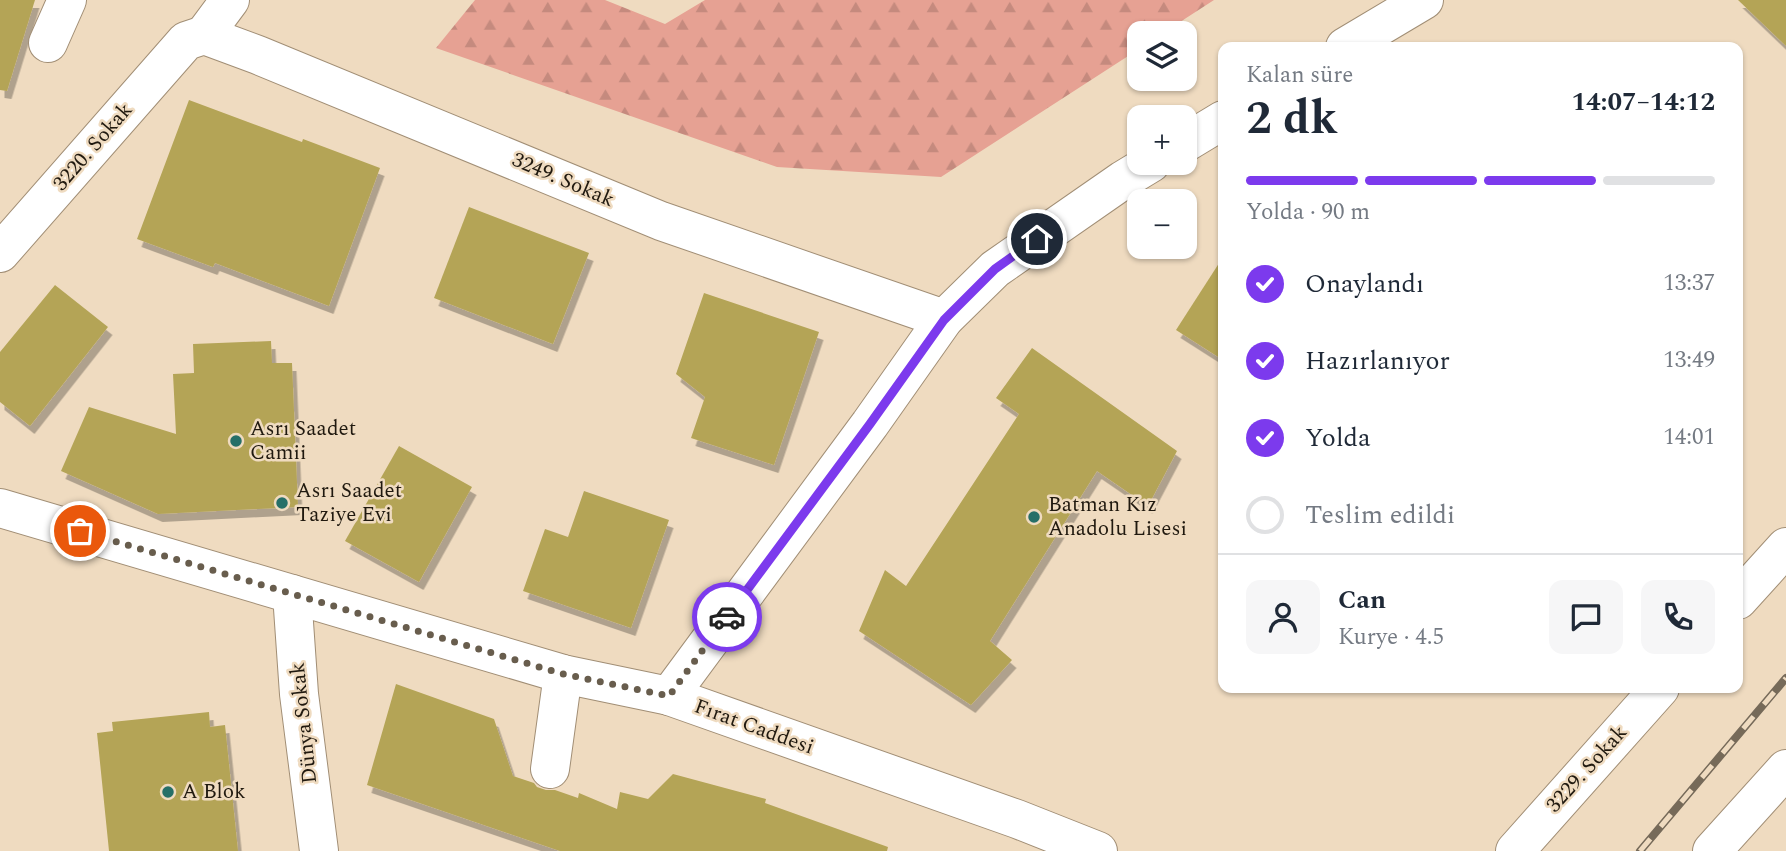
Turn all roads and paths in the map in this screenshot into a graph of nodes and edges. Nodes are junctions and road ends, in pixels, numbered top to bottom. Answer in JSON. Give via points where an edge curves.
{"nodes":[{"id":1,"x":67,"y":0,"type":"edge"},
{"id":2,"x":230,"y":0,"type":"edge"},
{"id":3,"x":1424,"y":0,"type":"edge"},
{"id":4,"x":195,"y":38,"type":"junction"},
{"id":5,"x":1353,"y":42,"type":"edge"},
{"id":6,"x":48,"y":43,"type":"dead end"},
{"id":7,"x":1218,"y":123,"type":"edge"},
{"id":8,"x":1197,"y":136,"type":"edge"},
{"id":9,"x":1132,"y":175,"type":"edge"},
{"id":10,"x":0,"y":253,"type":"edge"},
{"id":11,"x":944,"y":320,"type":"junction"},
{"id":12,"x":0,"y":508,"type":"edge"},
{"id":13,"x":1786,"y":547,"type":"edge"},
{"id":14,"x":292,"y":594,"type":"junction"},
{"id":15,"x":1743,"y":594,"type":"edge"},
{"id":16,"x":563,"y":674,"type":"junction"},
{"id":17,"x":1656,"y":693,"type":"edge"},
{"id":18,"x":669,"y":696,"type":"junction"},
{"id":19,"x":550,"y":769,"type":"dead end"},
{"id":20,"x":1786,"y":769,"type":"edge"},
{"id":21,"x":319,"y":851,"type":"edge"},
{"id":22,"x":1098,"y":851,"type":"edge"},
{"id":23,"x":1515,"y":851,"type":"edge"},
{"id":24,"x":1712,"y":851,"type":"edge"}],
"edges":[{"from":1,"to":6,"type":"street"},
{"from":2,"to":4,"type":"street","name":"3220. Sokak"},
{"from":3,"to":5,"type":"street"},
{"from":4,"to":10,"type":"street","name":"3220. Sokak"},
{"from":4,"to":11,"type":"street","name":"3249. Sokak","via":[[271,60],[661,221]]},
{"from":7,"to":8,"type":"street"},
{"from":9,"to":11,"type":"street","via":[[995,269]]},
{"from":11,"to":18,"type":"street"},
{"from":12,"to":14,"type":"street","name":"Fırat Caddesi"},
{"from":13,"to":15,"type":"street"},
{"from":14,"to":16,"type":"street","name":"Fırat Caddesi"},
{"from":14,"to":21,"type":"street","name":"Dünya Sokak"},
{"from":16,"to":18,"type":"street","name":"Fırat Caddesi"},
{"from":16,"to":19,"type":"street"},
{"from":17,"to":23,"type":"street","name":"3229. Sokak"},
{"from":18,"to":22,"type":"street","name":"Fırat Caddesi"},
{"from":20,"to":24,"type":"street"}]}
